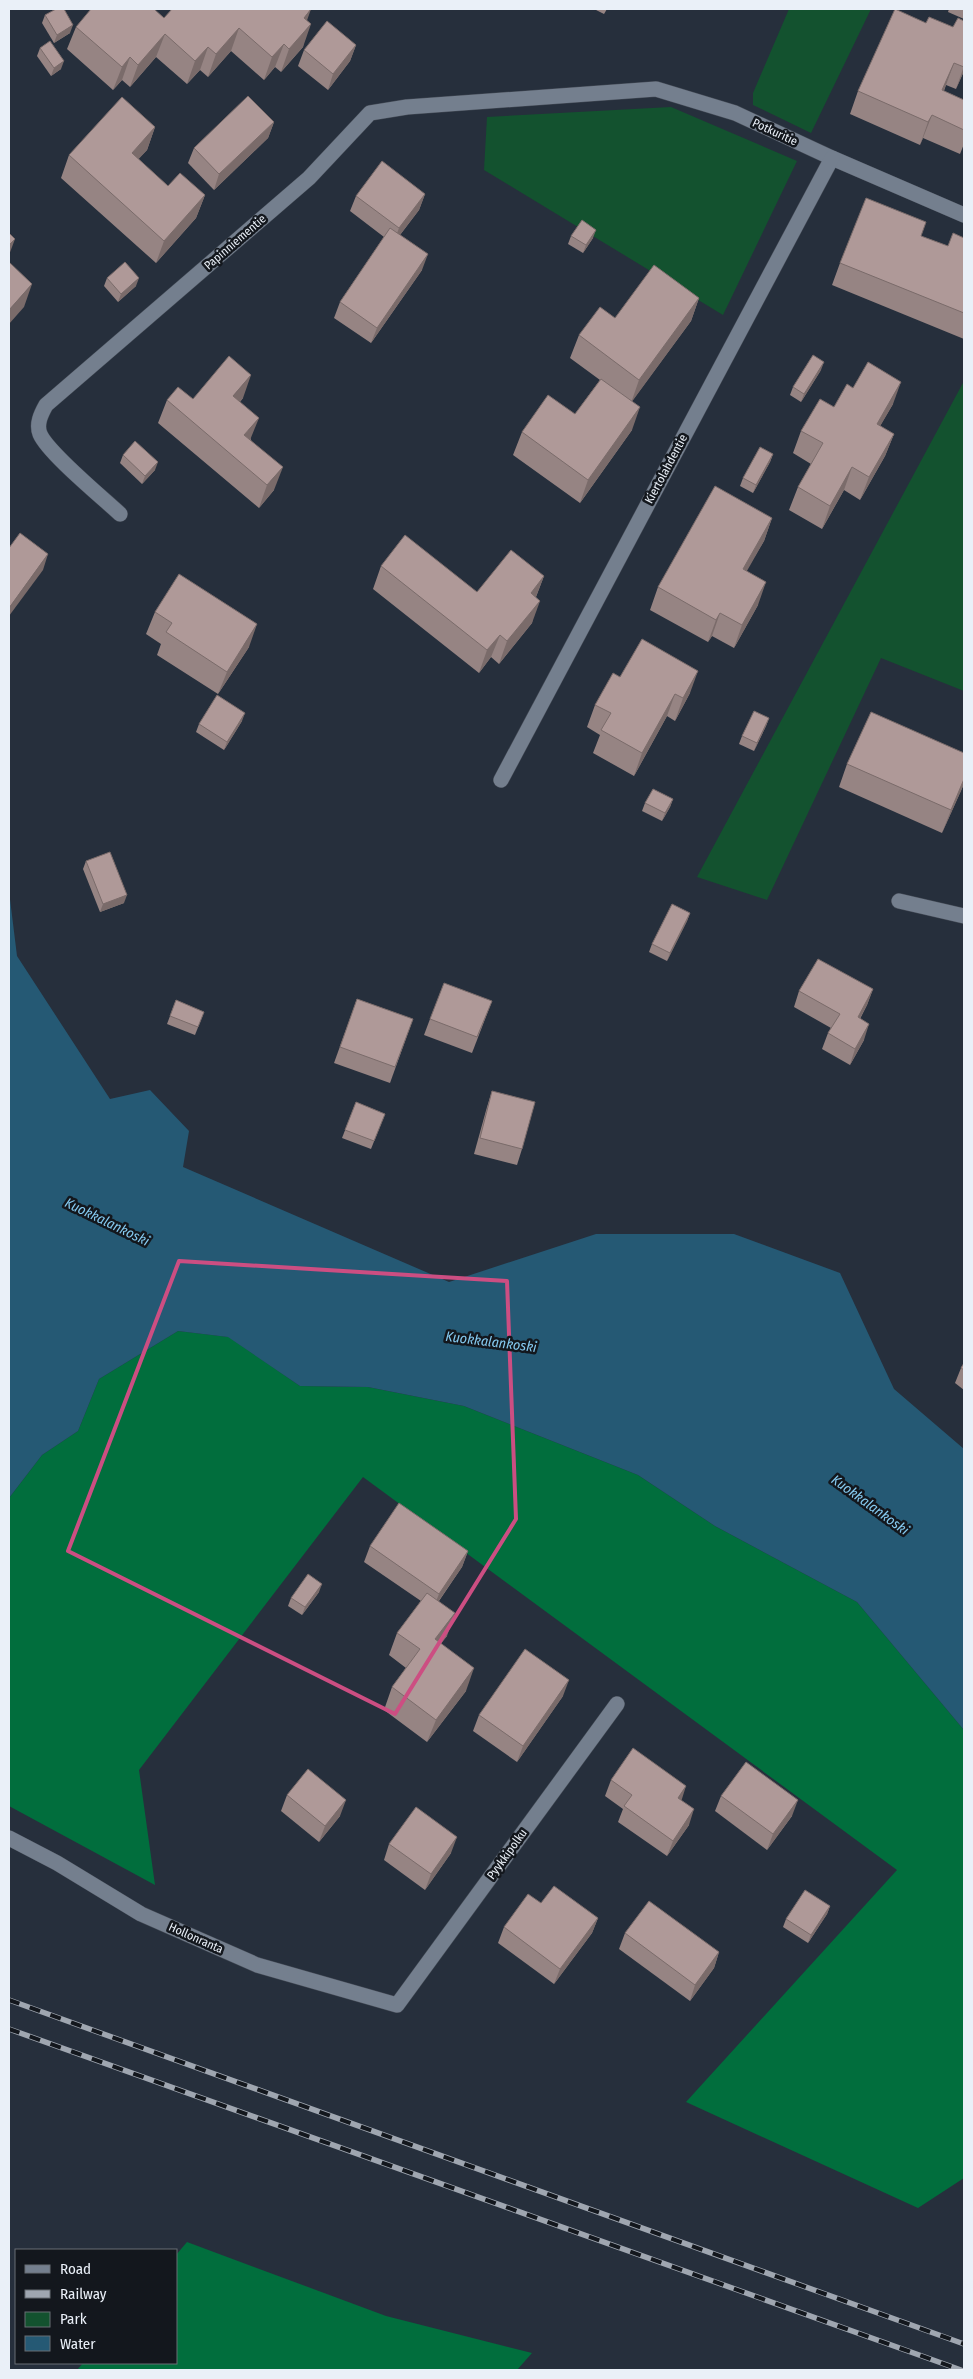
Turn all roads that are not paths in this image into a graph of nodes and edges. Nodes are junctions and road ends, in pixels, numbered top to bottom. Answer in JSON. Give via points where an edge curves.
{"nodes":[{"id":1,"x":577,"y":96,"type":"joint"},
{"id":2,"x":832,"y":158,"type":"junction"},
{"id":3,"x":964,"y":214,"type":"edge"},
{"id":4,"x":120,"y":514,"type":"dead end"},
{"id":5,"x":501,"y":780,"type":"dead end"},
{"id":6,"x":899,"y":901,"type":"dead end"},
{"id":7,"x":964,"y":916,"type":"edge"},
{"id":8,"x":617,"y":1704,"type":"dead end"},
{"id":9,"x":9,"y":1838,"type":"edge"},
{"id":10,"x":396,"y":2005,"type":"joint"}],
"edges":[{"from":1,"to":2,"type":"street","name":"Potkuritie","via":[[656,89],[735,113]]},
{"from":1,"to":4,"type":"street","name":"Papinniementie","via":[[442,104],[370,113],[309,178],[46,405],[39,418],[40,433],[49,447]]},
{"from":2,"to":3,"type":"street","name":"Potkuritie"},
{"from":2,"to":5,"type":"street","name":"Kiertolahdentie"},
{"from":6,"to":7,"type":"street"},
{"from":8,"to":10,"type":"street","name":"Pyykkipolku"},
{"from":9,"to":10,"type":"street","name":"Hollonranta","via":[[58,1863],[141,1914],[258,1965]]}]}
